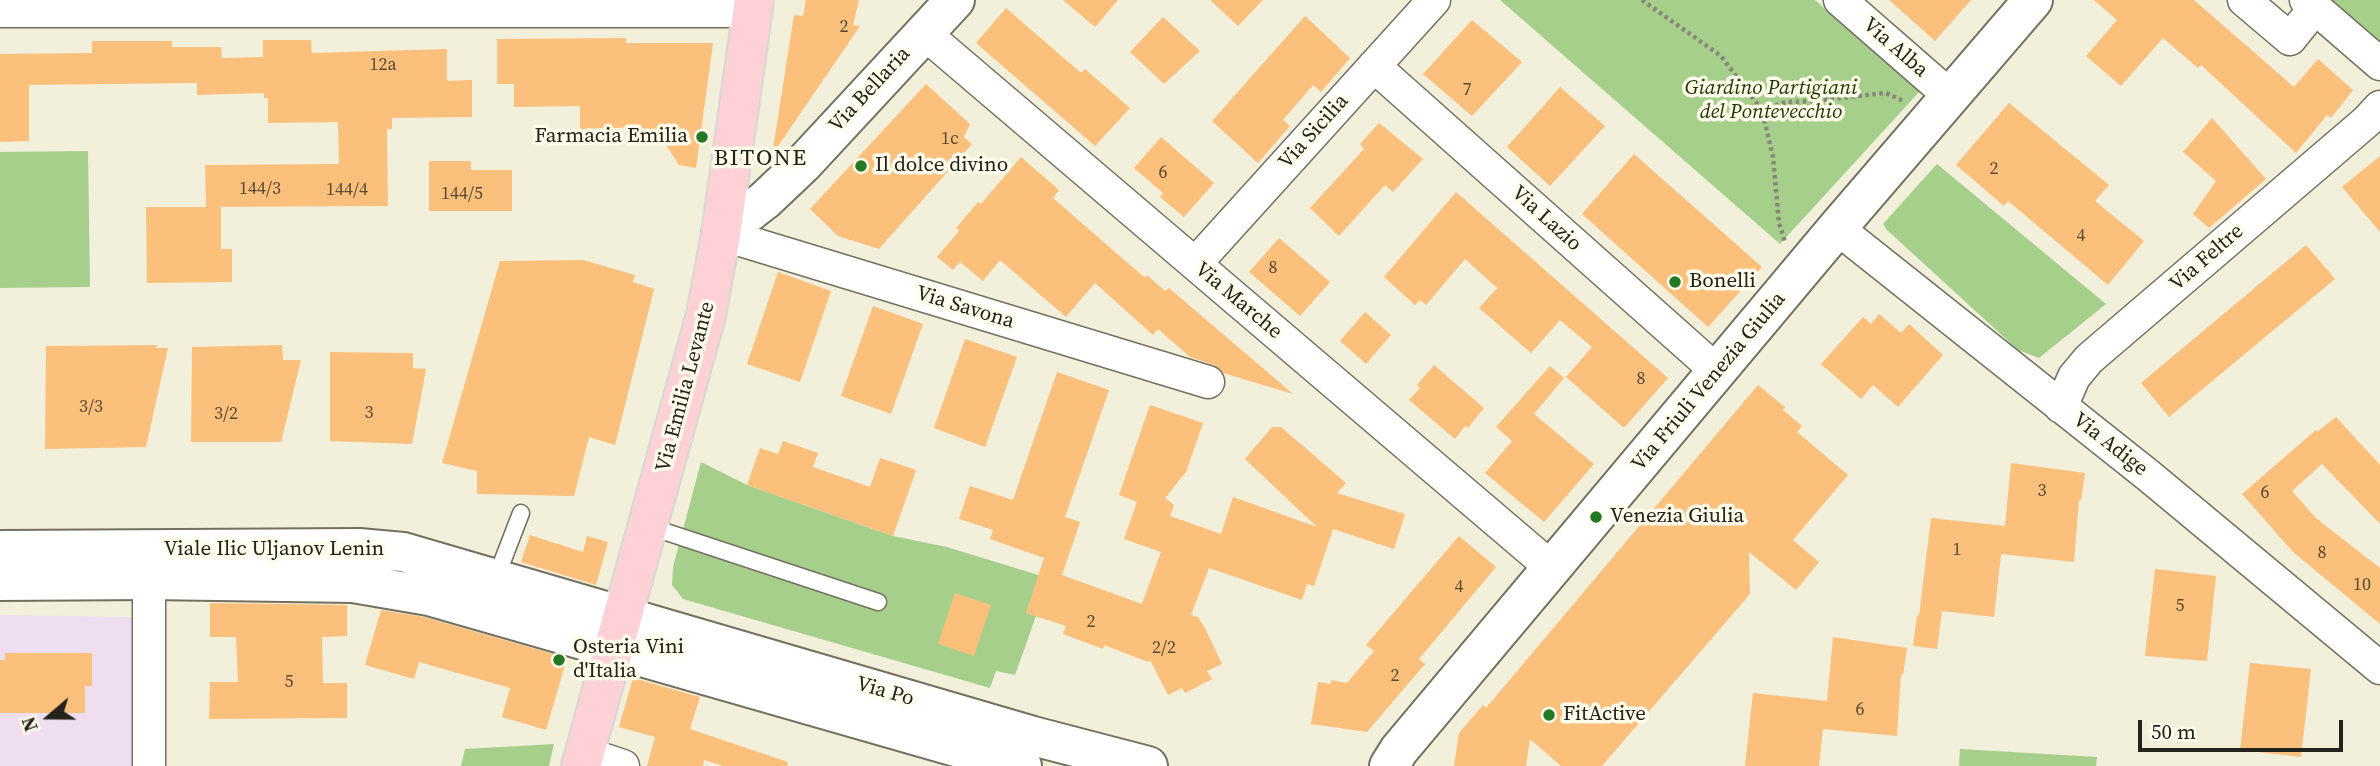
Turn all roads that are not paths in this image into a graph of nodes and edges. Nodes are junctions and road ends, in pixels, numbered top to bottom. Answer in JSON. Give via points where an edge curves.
{"nodes":[{"id":1,"x":955,"y":0,"type":"edge"},
{"id":2,"x":1434,"y":0,"type":"edge"},
{"id":3,"x":1840,"y":0,"type":"edge"},
{"id":4,"x":2033,"y":0,"type":"edge"},
{"id":5,"x":2244,"y":0,"type":"edge"},
{"id":6,"x":2311,"y":4,"type":"edge"},
{"id":7,"x":753,"y":5,"type":"edge"},
{"id":8,"x":0,"y":11,"type":"edge"},
{"id":9,"x":924,"y":33,"type":"junction"},
{"id":10,"x":2380,"y":64,"type":"edge"},
{"id":11,"x":1374,"y":66,"type":"junction"},
{"id":12,"x":1939,"y":109,"type":"junction"},
{"id":13,"x":2376,"y":120,"type":"edge"},
{"id":14,"x":1837,"y":228,"type":"junction"},
{"id":15,"x":721,"y":234,"type":"junction"},
{"id":16,"x":1195,"y":264,"type":"junction"},
{"id":17,"x":1718,"y":372,"type":"junction"},
{"id":18,"x":1209,"y":382,"type":"dead end"},
{"id":19,"x":2061,"y":407,"type":"junction"},
{"id":20,"x":521,"y":513,"type":"dead end"},
{"id":21,"x":648,"y":526,"type":"junction"},
{"id":22,"x":0,"y":550,"type":"edge"},
{"id":23,"x":1553,"y":569,"type":"junction"},
{"id":24,"x":496,"y":578,"type":"junction"},
{"id":25,"x":149,"y":580,"type":"junction"},
{"id":26,"x":0,"y":581,"type":"edge"},
{"id":27,"x":878,"y":602,"type":"dead end"},
{"id":28,"x":618,"y":632,"type":"junction"},
{"id":29,"x":2380,"y":668,"type":"edge"},
{"id":30,"x":582,"y":760,"type":"edge"},
{"id":31,"x":149,"y":766,"type":"edge"},
{"id":32,"x":623,"y":766,"type":"edge"},
{"id":33,"x":1022,"y":766,"type":"edge"},
{"id":34,"x":1148,"y":766,"type":"edge"},
{"id":35,"x":1389,"y":766,"type":"edge"}],
"edges":[{"from":1,"to":9,"type":"main road","name":"Via Bellaria"},
{"from":2,"to":11,"type":"street","name":"Via Sicilia"},
{"from":3,"to":12,"type":"street","name":"Via Alba"},
{"from":4,"to":12,"type":"main road","name":"Via Friuli Venezia Giulia"},
{"from":5,"to":6,"type":"street","via":[[2290,39]]},
{"from":6,"to":10,"type":"street"},
{"from":7,"to":8,"type":"street"},
{"from":7,"to":15,"type":"main road","name":"Via Emilia Levante"},
{"from":9,"to":15,"type":"main road","name":"Via Bellaria","via":[[803,164]]},
{"from":9,"to":16,"type":"street","name":"Via Marche"},
{"from":11,"to":16,"type":"street","name":"Via Sicilia"},
{"from":11,"to":17,"type":"street","name":"Via Lazio"},
{"from":12,"to":14,"type":"main road","name":"Via Friuli Venezia Giulia"},
{"from":13,"to":19,"type":"street","name":"Via Feltre","via":[[2089,359],[2074,377]]},
{"from":14,"to":17,"type":"main road","name":"Via Friuli Venezia Giulia"},
{"from":14,"to":19,"type":"street","name":"Via Adige"},
{"from":15,"to":18,"type":"street","name":"Via Savona"},
{"from":15,"to":21,"type":"main road","name":"Via Emilia Levante","via":[[706,315]]},
{"from":16,"to":23,"type":"street","name":"Via Marche"},
{"from":17,"to":23,"type":"main road","name":"Via Friuli Venezia Giulia"},
{"from":19,"to":29,"type":"street","name":"Via Adige"},
{"from":20,"to":24,"type":"lane"},
{"from":21,"to":27,"type":"lane"},
{"from":21,"to":28,"type":"main road","name":"Via Emilia Levante"},
{"from":22,"to":24,"type":"main road","name":"Viale Ilic Uljanov Lenin","via":[[359,548],[403,552]]},
{"from":23,"to":35,"type":"main road","name":"Via Friuli Venezia Giulia"},
{"from":24,"to":28,"type":"main road","name":"Viale Ilic Uljanov Lenin"},
{"from":25,"to":26,"type":"main road","name":"Viale Ilic Uljanov Lenin"},
{"from":25,"to":28,"type":"main road","name":"Viale Ilic Uljanov Lenin","via":[[353,583]]},
{"from":25,"to":31,"type":"street"},
{"from":28,"to":30,"type":"main road","name":"Via Emilia Levante"},
{"from":28,"to":33,"type":"main road","name":"Via Po"},
{"from":28,"to":34,"type":"main road","name":"Via Po"},
{"from":30,"to":32,"type":"street"}]}
